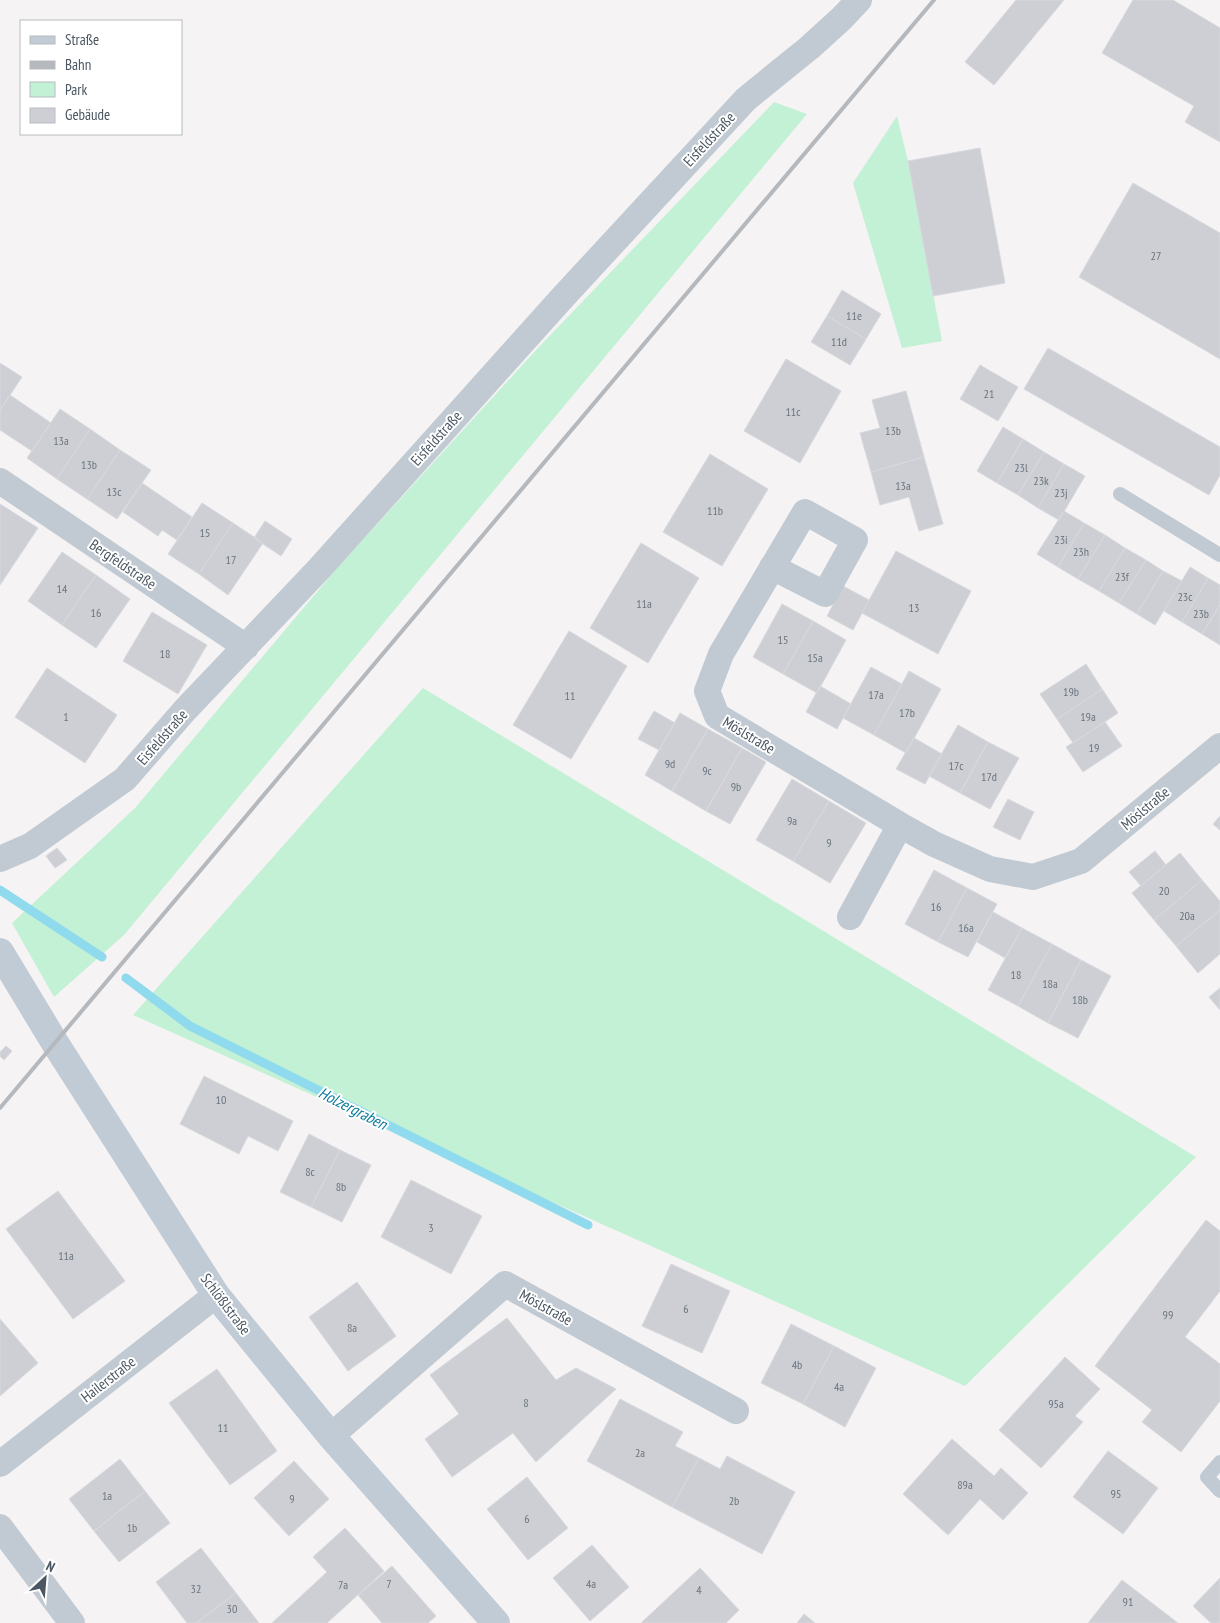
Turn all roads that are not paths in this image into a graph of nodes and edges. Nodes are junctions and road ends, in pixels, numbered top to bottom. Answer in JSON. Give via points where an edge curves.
{"nodes":[{"id":1,"x":859,"y":0,"type":"edge"},
{"id":2,"x":0,"y":481,"type":"edge"},
{"id":3,"x":1120,"y":494,"type":"dead end"},
{"id":4,"x":1220,"y":555,"type":"edge"},
{"id":5,"x":772,"y":567,"type":"dead end"},
{"id":6,"x":246,"y":647,"type":"junction"},
{"id":7,"x":1220,"y":746,"type":"edge"},
{"id":8,"x":900,"y":825,"type":"junction"},
{"id":9,"x":0,"y":859,"type":"edge"},
{"id":10,"x":850,"y":917,"type":"dead end"},
{"id":11,"x":0,"y":952,"type":"edge"},
{"id":12,"x":216,"y":1295,"type":"junction"},
{"id":13,"x":736,"y":1412,"type":"dead end"},
{"id":14,"x":331,"y":1436,"type":"junction"},
{"id":15,"x":1220,"y":1462,"type":"edge"},
{"id":16,"x":0,"y":1464,"type":"edge"},
{"id":17,"x":1220,"y":1491,"type":"edge"},
{"id":18,"x":0,"y":1527,"type":"edge"},
{"id":19,"x":72,"y":1623,"type":"edge"},
{"id":20,"x":496,"y":1623,"type":"edge"}],
"edges":[{"from":1,"to":6,"type":"street","name":"Eisfeldstraße","via":[[809,48],[746,99]]},
{"from":2,"to":6,"type":"street","name":"Bergfeldstraße"},
{"from":3,"to":4,"type":"lane"},
{"from":5,"to":8,"type":"street","name":"Möslstraße","via":[[721,654],[706,691],[717,716]]},
{"from":6,"to":9,"type":"street","name":"Eisfeldstraße","via":[[125,779],[30,846]]},
{"from":7,"to":8,"type":"street","name":"Möslstraße","via":[[1081,861],[1033,877],[990,869]]},
{"from":8,"to":10,"type":"street"},
{"from":11,"to":12,"type":"street","name":"Schlößlstraße"},
{"from":12,"to":14,"type":"street","name":"Schlößlstraße"},
{"from":12,"to":16,"type":"street","name":"Hailerstraße"},
{"from":13,"to":14,"type":"street","name":"Möslstraße","via":[[505,1284]]},
{"from":14,"to":20,"type":"street","name":"Schlößlstraße"},
{"from":15,"to":17,"type":"lane","via":[[1207,1477]]},
{"from":18,"to":19,"type":"street"}]}
